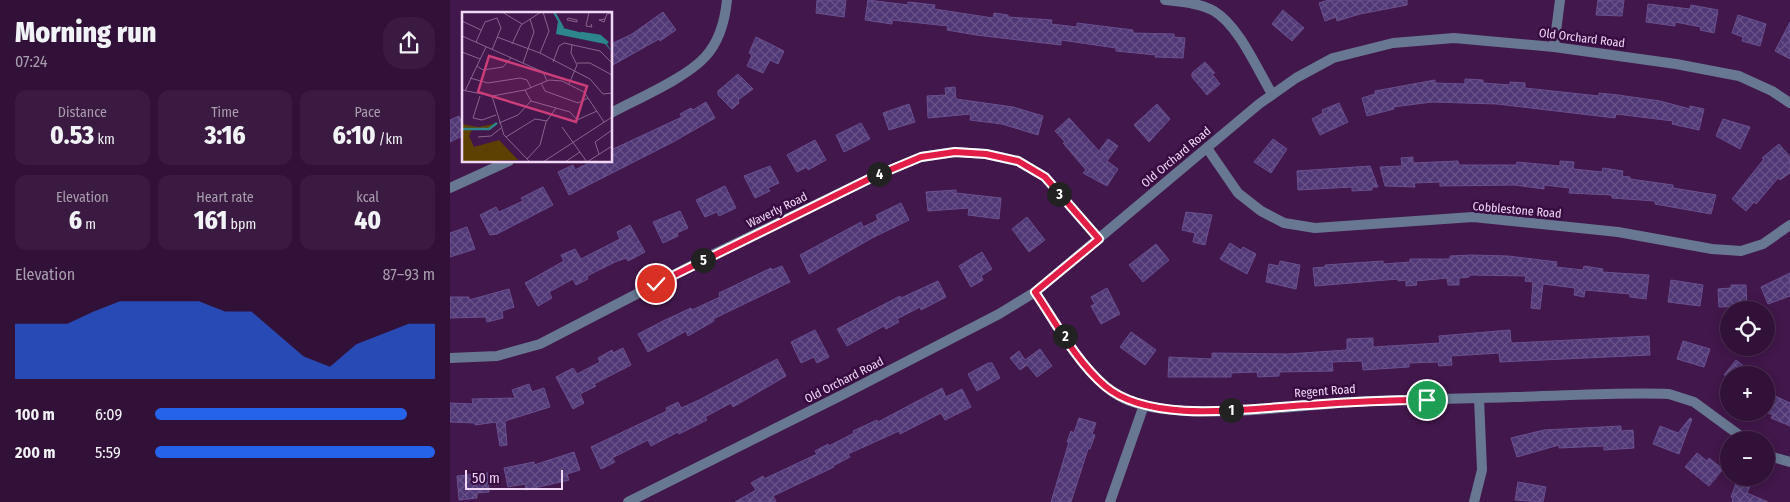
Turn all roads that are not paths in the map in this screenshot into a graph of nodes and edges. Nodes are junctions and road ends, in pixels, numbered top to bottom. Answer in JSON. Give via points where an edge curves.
{"nodes":[{"id":1,"x":727,"y":0,"type":"edge"},
{"id":2,"x":1165,"y":0,"type":"edge"},
{"id":3,"x":1560,"y":0,"type":"edge"},
{"id":4,"x":1554,"y":47,"type":"junction"},
{"id":5,"x":1272,"y":94,"type":"junction"},
{"id":6,"x":1790,"y":103,"type":"edge"},
{"id":7,"x":612,"y":112,"type":"edge"},
{"id":8,"x":1207,"y":148,"type":"junction"},
{"id":9,"x":507,"y":162,"type":"edge"},
{"id":10,"x":450,"y":188,"type":"edge"},
{"id":11,"x":1790,"y":225,"type":"edge"},
{"id":12,"x":1099,"y":239,"type":"junction"},
{"id":13,"x":1035,"y":292,"type":"junction"},
{"id":14,"x":450,"y":358,"type":"edge"},
{"id":15,"x":1480,"y":398,"type":"junction"},
{"id":16,"x":1144,"y":405,"type":"junction"},
{"id":17,"x":1734,"y":431,"type":"edge"},
{"id":18,"x":1775,"y":458,"type":"edge"},
{"id":19,"x":1790,"y":462,"type":"edge"},
{"id":20,"x":633,"y":501,"type":"edge"},
{"id":21,"x":1110,"y":502,"type":"edge"},
{"id":22,"x":1474,"y":502,"type":"edge"}],
"edges":[{"from":1,"to":7,"type":"street","via":[[726,18],[705,58],[668,83]]},
{"from":2,"to":5,"type":"street","via":[[1213,11],[1230,24]]},
{"from":3,"to":4,"type":"street"},
{"from":4,"to":5,"type":"street","name":"Old Orchard Road","via":[[1454,38],[1393,43],[1334,58]]},
{"from":4,"to":6,"type":"street","name":"Old Orchard Road","via":[[1739,76]]},
{"from":5,"to":8,"type":"street","name":"Old Orchard Road"},
{"from":8,"to":11,"type":"street","name":"Cobblestone Road","via":[[1238,193],[1260,211],[1284,223],[1315,228],[1473,217],[1618,232],[1712,250],[1741,250],[1763,244]]},
{"from":8,"to":12,"type":"street","name":"Old Orchard Road"},
{"from":9,"to":10,"type":"street"},
{"from":12,"to":13,"type":"street","name":"Old Orchard Road"},
{"from":12,"to":14,"type":"street","name":"Waverly Road","via":[[1045,177],[1018,161],[955,152],[921,157],[741,241],[540,344],[497,356]]},
{"from":13,"to":16,"type":"street","name":"Regent Road","via":[[1088,369],[1106,387],[1129,401]]},
{"from":13,"to":20,"type":"street","name":"Old Orchard Road","via":[[999,314]]},
{"from":15,"to":16,"type":"street","name":"Regent Road","via":[[1220,411]]},
{"from":15,"to":17,"type":"street","name":"Regent Road","via":[[1669,394],[1694,402]]},
{"from":15,"to":22,"type":"street","via":[[1482,470]]},
{"from":16,"to":21,"type":"street"},
{"from":18,"to":19,"type":"street"}]}
